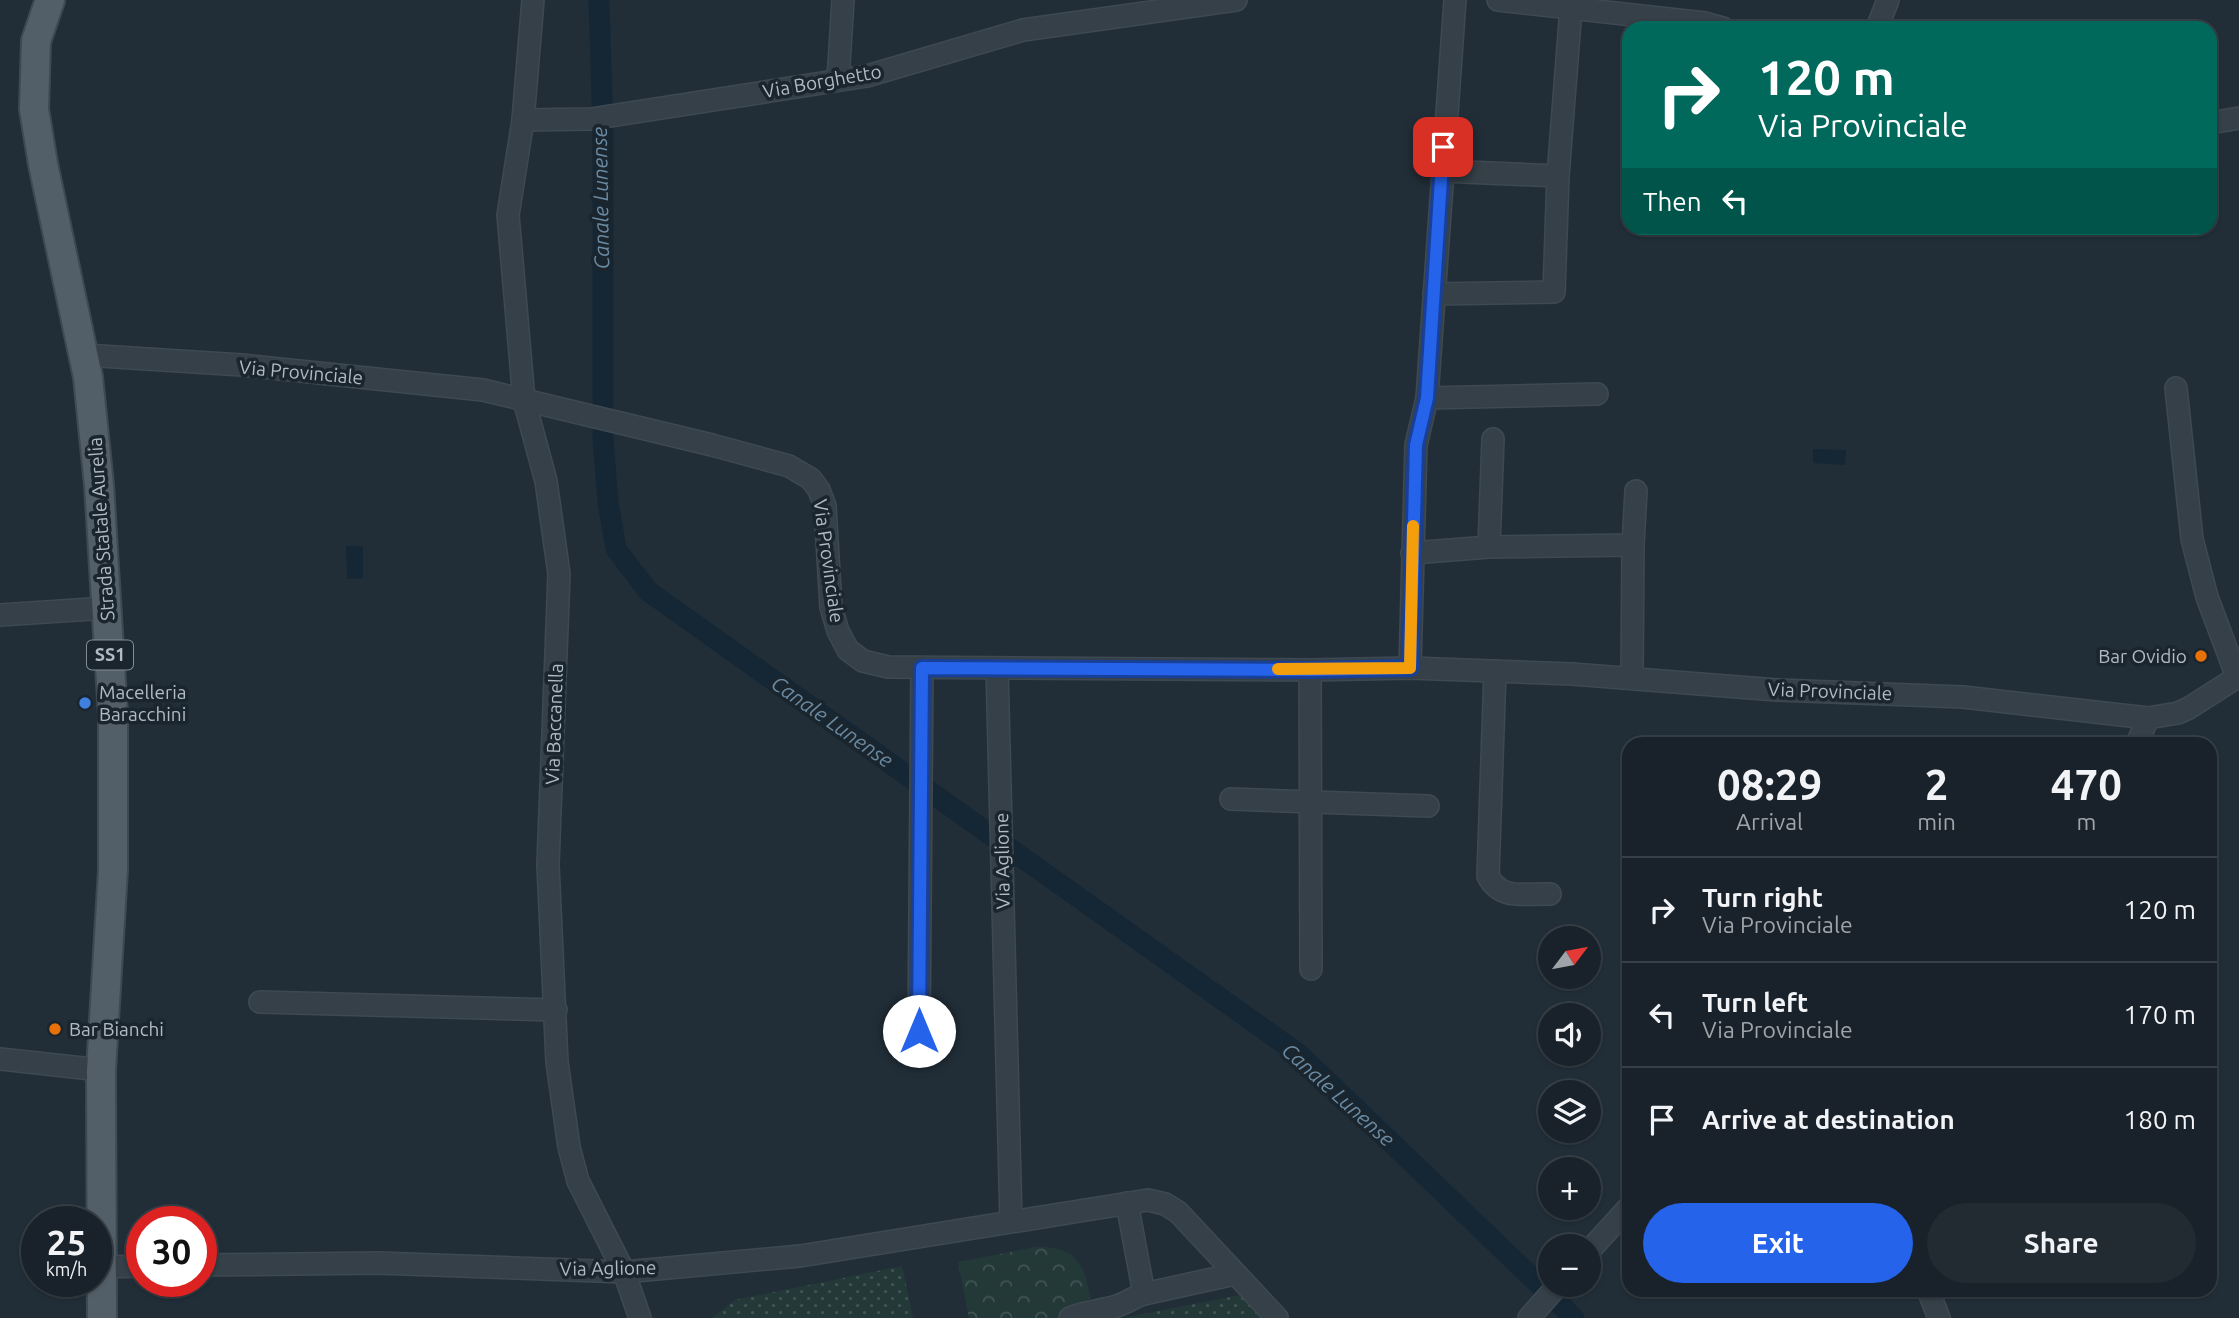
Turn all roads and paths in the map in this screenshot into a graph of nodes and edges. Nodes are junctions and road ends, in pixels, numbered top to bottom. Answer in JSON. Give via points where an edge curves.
{"nodes":[{"id":1,"x":50,"y":0,"type":"edge"},
{"id":2,"x":533,"y":0,"type":"edge"},
{"id":3,"x":844,"y":0,"type":"edge"},
{"id":4,"x":1236,"y":0,"type":"edge"},
{"id":5,"x":1455,"y":0,"type":"edge"},
{"id":6,"x":1498,"y":0,"type":"edge"},
{"id":7,"x":1888,"y":0,"type":"edge"},
{"id":8,"x":1571,"y":8,"type":"junction"},
{"id":9,"x":1687,"y":21,"type":"edge"},
{"id":10,"x":1880,"y":21,"type":"edge"},
{"id":11,"x":838,"y":80,"type":"junction"},
{"id":12,"x":2239,"y":118,"type":"edge"},
{"id":13,"x":523,"y":120,"type":"junction"},
{"id":14,"x":2217,"y":122,"type":"edge"},
{"id":15,"x":1441,"y":171,"type":"junction"},
{"id":16,"x":1558,"y":176,"type":"junction"},
{"id":17,"x":1434,"y":294,"type":"junction"},
{"id":18,"x":84,"y":355,"type":"junction"},
{"id":19,"x":2176,"y":388,"type":"dead end"},
{"id":20,"x":1597,"y":394,"type":"dead end"},
{"id":21,"x":1427,"y":398,"type":"junction"},
{"id":22,"x":524,"y":400,"type":"junction"},
{"id":23,"x":1493,"y":439,"type":"dead end"},
{"id":24,"x":1636,"y":491,"type":"dead end"},
{"id":25,"x":1633,"y":545,"type":"junction"},
{"id":26,"x":1489,"y":547,"type":"junction"},
{"id":27,"x":1412,"y":553,"type":"junction"},
{"id":28,"x":107,"y":608,"type":"junction"},
{"id":29,"x":0,"y":615,"type":"edge"},
{"id":30,"x":922,"y":668,"type":"junction"},
{"id":31,"x":997,"y":668,"type":"junction"},
{"id":32,"x":1410,"y":668,"type":"junction"},
{"id":33,"x":1310,"y":670,"type":"junction"},
{"id":34,"x":1495,"y":671,"type":"junction"},
{"id":35,"x":2238,"y":676,"type":"edge"},
{"id":36,"x":1632,"y":678,"type":"junction"},
{"id":37,"x":2148,"y":718,"type":"junction"},
{"id":38,"x":2140,"y":737,"type":"edge"},
{"id":39,"x":1231,"y":799,"type":"dead end"},
{"id":40,"x":1311,"y":802,"type":"junction"},
{"id":41,"x":1428,"y":806,"type":"dead end"},
{"id":42,"x":1550,"y":894,"type":"dead end"},
{"id":43,"x":1311,"y":969,"type":"dead end"},
{"id":44,"x":260,"y":1002,"type":"dead end"},
{"id":45,"x":556,"y":1010,"type":"junction"},
{"id":46,"x":919,"y":1031,"type":"dead end"},
{"id":47,"x":0,"y":1059,"type":"edge"},
{"id":48,"x":101,"y":1070,"type":"junction"},
{"id":49,"x":1127,"y":1203,"type":"junction"},
{"id":50,"x":102,"y":1206,"type":"edge"},
{"id":51,"x":1622,"y":1215,"type":"edge"},
{"id":52,"x":1011,"y":1221,"type":"junction"},
{"id":53,"x":1601,"y":1238,"type":"edge"},
{"id":54,"x":217,"y":1265,"type":"edge"},
{"id":55,"x":624,"y":1272,"type":"junction"},
{"id":56,"x":1235,"y":1274,"type":"junction"},
{"id":57,"x":1144,"y":1294,"type":"junction"},
{"id":58,"x":102,"y":1297,"type":"edge"},
{"id":59,"x":1548,"y":1297,"type":"edge"},
{"id":60,"x":1931,"y":1297,"type":"edge"},
{"id":61,"x":1534,"y":1313,"type":"edge"},
{"id":62,"x":102,"y":1318,"type":"edge"},
{"id":63,"x":640,"y":1318,"type":"edge"},
{"id":64,"x":1070,"y":1318,"type":"edge"},
{"id":65,"x":1277,"y":1318,"type":"edge"},
{"id":66,"x":1939,"y":1318,"type":"edge"}],
"edges":[{"from":1,"to":18,"type":"main road","name":"Strada Statale Aurelia","number":"SS1","via":[[36,41],[34,108]]},
{"from":2,"to":13,"type":"street"},
{"from":3,"to":11,"type":"street"},
{"from":4,"to":11,"type":"street","name":"Via Borghetto","via":[[1023,30],[867,76]]},
{"from":5,"to":15,"type":"street"},
{"from":6,"to":8,"type":"street"},
{"from":7,"to":10,"type":"street"},
{"from":8,"to":9,"type":"street"},
{"from":8,"to":16,"type":"street"},
{"from":11,"to":13,"type":"street","name":"Via Borghetto","via":[[601,118]]},
{"from":12,"to":14,"type":"street"},
{"from":13,"to":22,"type":"street","name":"Via Baccanella","via":[[508,215]]},
{"from":15,"to":16,"type":"street"},
{"from":15,"to":17,"type":"street"},
{"from":16,"to":17,"type":"street","via":[[1554,292]]},
{"from":17,"to":21,"type":"street"},
{"from":18,"to":22,"type":"street","name":"Via Provinciale","via":[[314,372],[483,390]]},
{"from":18,"to":28,"type":"main road","name":"Strada Statale Aurelia","number":"SS1","via":[[100,485]]},
{"from":19,"to":35,"type":"street","via":[[2192,539],[2207,597]]},
{"from":20,"to":21,"type":"street"},
{"from":21,"to":27,"type":"street","via":[[1416,445]]},
{"from":22,"to":30,"type":"street","name":"Via Provinciale","via":[[712,444],[789,466],[811,479],[825,506],[831,607],[848,650],[863,661],[887,667]]},
{"from":22,"to":45,"type":"street","name":"Via Baccanella","via":[[546,481],[559,574],[548,865]]},
{"from":23,"to":26,"type":"street"},
{"from":24,"to":25,"type":"street"},
{"from":25,"to":26,"type":"street"},
{"from":25,"to":36,"type":"street"},
{"from":26,"to":27,"type":"street"},
{"from":27,"to":32,"type":"street"},
{"from":28,"to":29,"type":"street"},
{"from":28,"to":48,"type":"main road","name":"Strada Statale Aurelia","number":"SS1","via":[[113,715],[113,870]]},
{"from":30,"to":31,"type":"street","name":"Via Provinciale"},
{"from":30,"to":46,"type":"street"},
{"from":31,"to":33,"type":"street","name":"Via Provinciale"},
{"from":31,"to":52,"type":"street","name":"Via Aglione"},
{"from":32,"to":33,"type":"street","name":"Via Provinciale"},
{"from":32,"to":34,"type":"street","name":"Via Provinciale"},
{"from":33,"to":40,"type":"street"},
{"from":34,"to":36,"type":"street","name":"Via Provinciale"},
{"from":34,"to":42,"type":"street","via":[[1488,876],[1494,888],[1504,893]]},
{"from":35,"to":37,"type":"street","name":"Via Provinciale","via":[[2189,708]]},
{"from":36,"to":37,"type":"street","name":"Via Provinciale","via":[[1777,690],[1963,697]]},
{"from":37,"to":38,"type":"street"},
{"from":39,"to":40,"type":"street"},
{"from":40,"to":41,"type":"street"},
{"from":40,"to":43,"type":"street"},
{"from":44,"to":45,"type":"street"},
{"from":45,"to":55,"type":"street","name":"Via Baccanella","via":[[556,1062],[569,1147],[578,1181]]},
{"from":47,"to":48,"type":"street"},
{"from":48,"to":50,"type":"main road","name":"Strada Statale Aurelia","number":"SS1"},
{"from":49,"to":52,"type":"street","name":"Via Aglione"},
{"from":49,"to":56,"type":"street","name":"Via Aglione","via":[[1149,1200],[1178,1212]]},
{"from":49,"to":57,"type":"street"},
{"from":51,"to":53,"type":"street"},
{"from":52,"to":55,"type":"street","name":"Via Aglione","via":[[800,1256]]},
{"from":54,"to":55,"type":"street","name":"Via Aglione","via":[[379,1263]]},
{"from":55,"to":63,"type":"street","name":"Via Baccanella"},
{"from":56,"to":57,"type":"street"},
{"from":56,"to":65,"type":"street","name":"Via Aglione"},
{"from":57,"to":64,"type":"street"},
{"from":58,"to":62,"type":"main road","name":"Strada Statale Aurelia","number":"SS1"},
{"from":59,"to":61,"type":"street"},
{"from":60,"to":66,"type":"street"}]}
